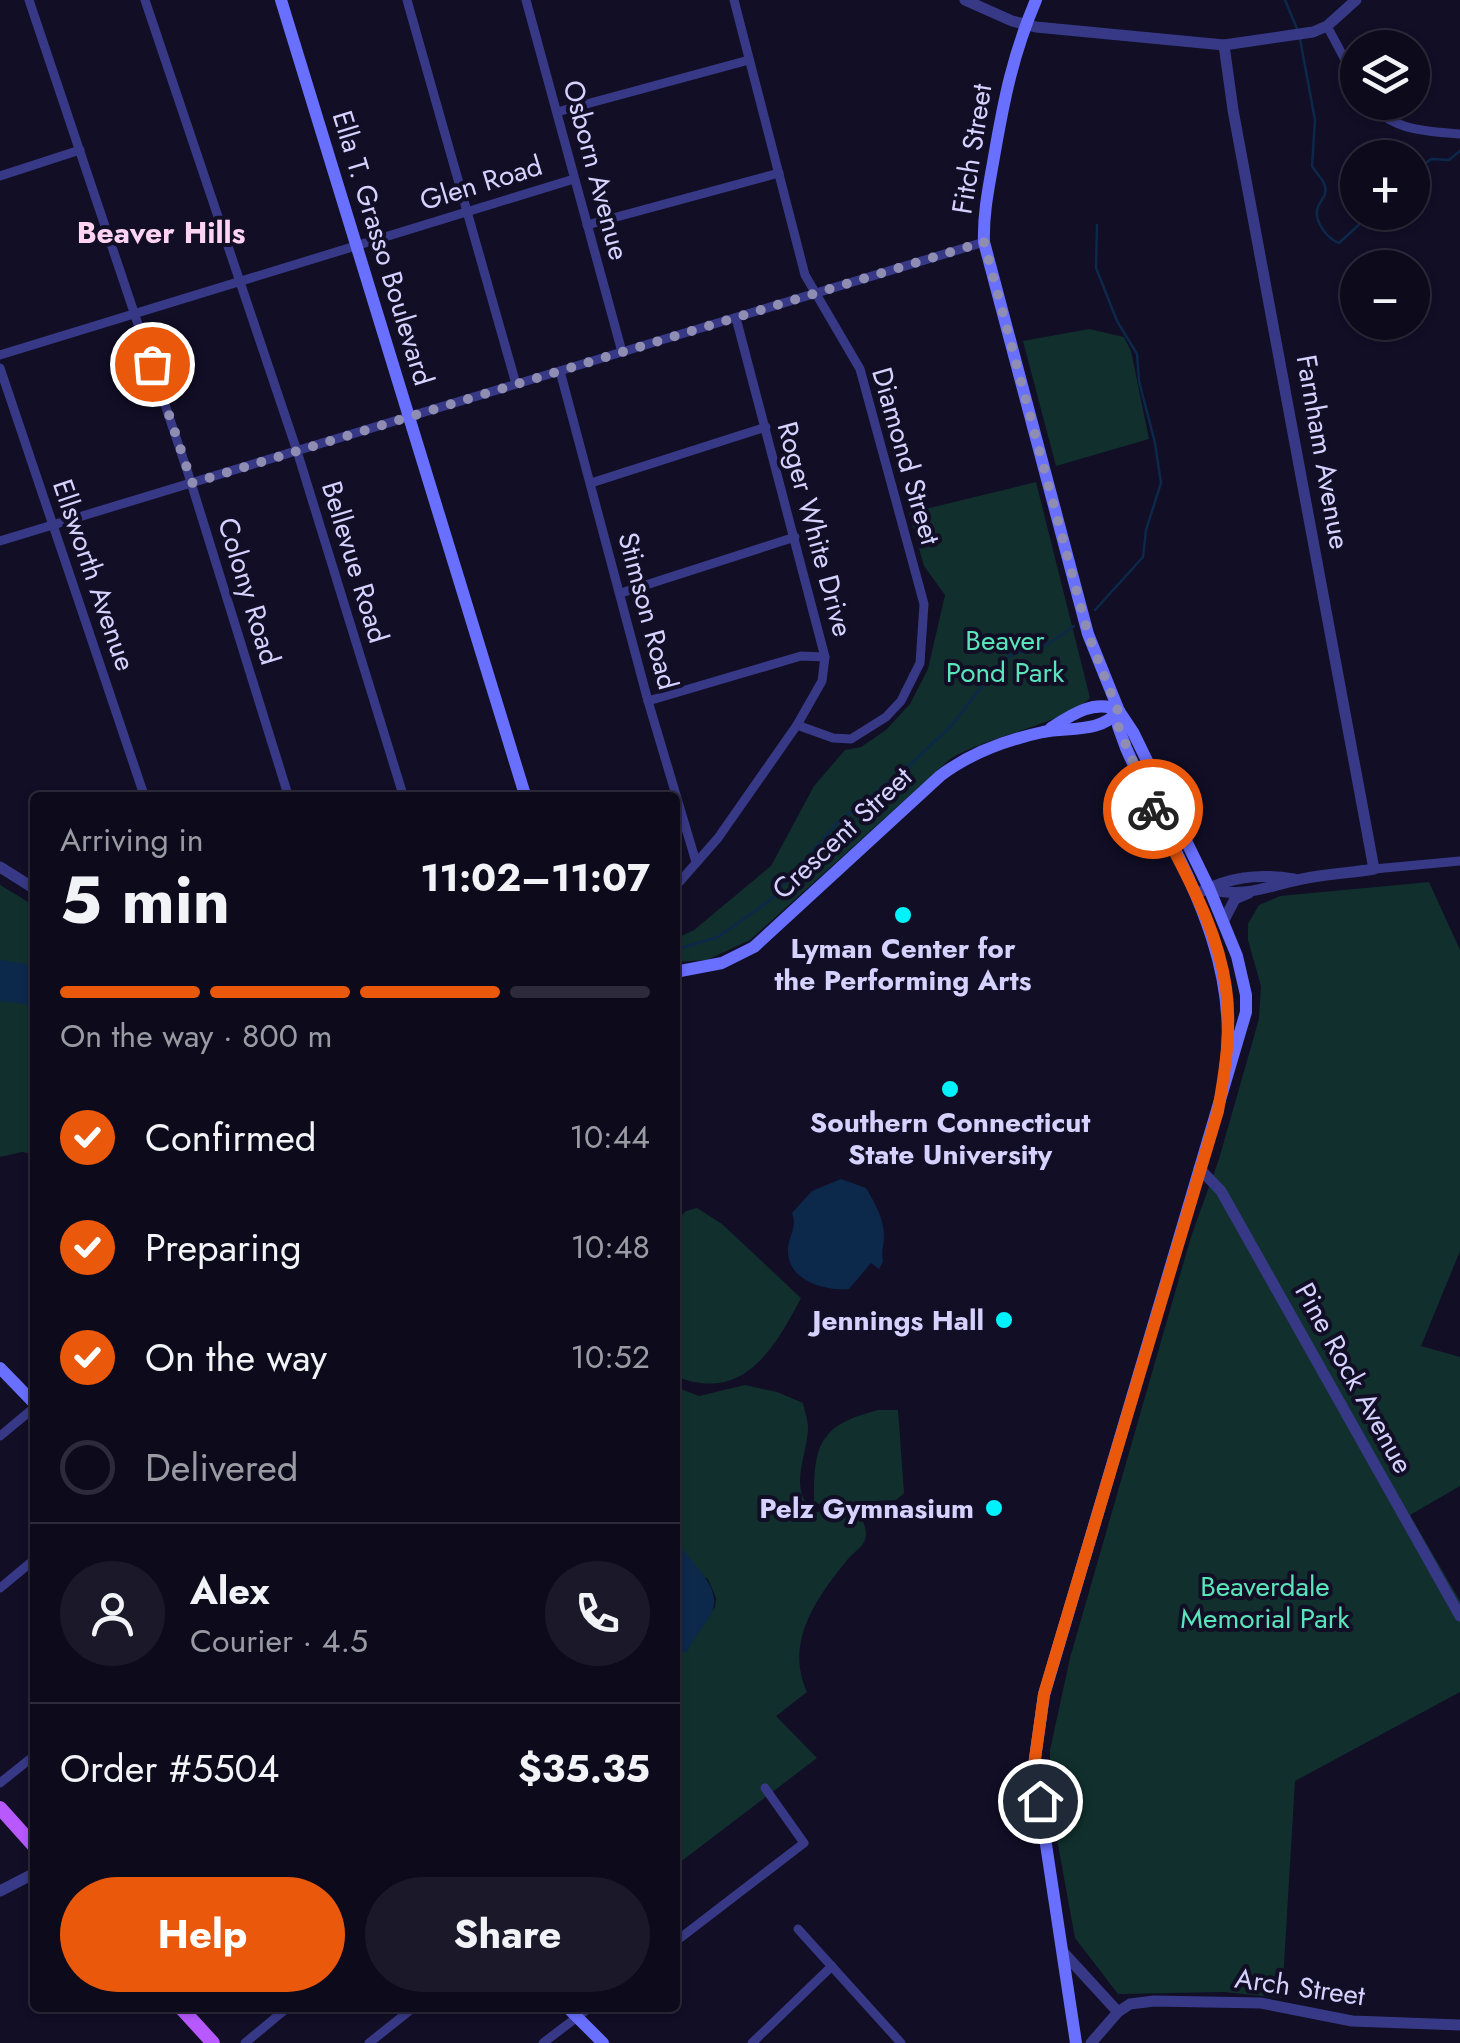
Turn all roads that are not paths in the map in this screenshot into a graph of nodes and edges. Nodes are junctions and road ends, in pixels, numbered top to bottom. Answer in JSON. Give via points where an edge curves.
{"nodes":[{"id":1,"x":29,"y":0,"type":"edge"},
{"id":2,"x":145,"y":0,"type":"edge"},
{"id":3,"x":281,"y":0,"type":"edge"},
{"id":4,"x":407,"y":0,"type":"edge"},
{"id":5,"x":526,"y":0,"type":"edge"},
{"id":6,"x":734,"y":0,"type":"edge"},
{"id":7,"x":965,"y":0,"type":"edge"},
{"id":8,"x":1036,"y":0,"type":"edge"},
{"id":9,"x":1356,"y":0,"type":"edge"},
{"id":10,"x":1025,"y":24,"type":"junction"},
{"id":11,"x":1327,"y":26,"type":"junction"},
{"id":12,"x":1224,"y":44,"type":"junction"},
{"id":13,"x":1340,"y":50,"type":"edge"},
{"id":14,"x":749,"y":60,"type":"junction"},
{"id":15,"x":557,"y":112,"type":"junction"},
{"id":16,"x":1388,"y":120,"type":"edge"},
{"id":17,"x":1460,"y":134,"type":"edge"},
{"id":18,"x":80,"y":150,"type":"junction"},
{"id":19,"x":779,"y":173,"type":"junction"},
{"id":20,"x":0,"y":176,"type":"edge"},
{"id":21,"x":574,"y":179,"type":"junction"},
{"id":22,"x":467,"y":211,"type":"junction"},
{"id":23,"x":587,"y":226,"type":"junction"},
{"id":24,"x":984,"y":242,"type":"junction"},
{"id":25,"x":355,"y":246,"type":"junction"},
{"id":26,"x":241,"y":282,"type":"junction"},
{"id":27,"x":815,"y":294,"type":"junction"},
{"id":28,"x":136,"y":314,"type":"junction"},
{"id":29,"x":736,"y":318,"type":"junction"},
{"id":30,"x":622,"y":352,"type":"junction"},
{"id":31,"x":0,"y":355,"type":"edge"},
{"id":32,"x":0,"y":368,"type":"edge"},
{"id":33,"x":560,"y":371,"type":"junction"},
{"id":34,"x":516,"y":384,"type":"junction"},
{"id":35,"x":410,"y":416,"type":"junction"},
{"id":36,"x":766,"y":427,"type":"junction"},
{"id":37,"x":297,"y":451,"type":"junction"},
{"id":38,"x":192,"y":483,"type":"junction"},
{"id":39,"x":591,"y":484,"type":"junction"},
{"id":40,"x":53,"y":524,"type":"junction"},
{"id":41,"x":795,"y":538,"type":"junction"},
{"id":42,"x":0,"y":541,"type":"edge"},
{"id":43,"x":621,"y":593,"type":"junction"},
{"id":44,"x":825,"y":656,"type":"junction"},
{"id":45,"x":648,"y":701,"type":"junction"},
{"id":46,"x":1118,"y":711,"type":"junction"},
{"id":47,"x":797,"y":725,"type":"junction"},
{"id":48,"x":142,"y":792,"type":"edge"},
{"id":49,"x":287,"y":792,"type":"edge"},
{"id":50,"x":402,"y":792,"type":"edge"},
{"id":51,"x":524,"y":792,"type":"edge"},
{"id":52,"x":675,"y":792,"type":"edge"},
{"id":53,"x":680,"y":808,"type":"edge"},
{"id":54,"x":1460,"y":861,"type":"edge"},
{"id":55,"x":696,"y":862,"type":"junction"},
{"id":56,"x":0,"y":867,"type":"edge"},
{"id":57,"x":1374,"y":869,"type":"junction"},
{"id":58,"x":680,"y":880,"type":"edge"},
{"id":59,"x":1298,"y":880,"type":"junction"},
{"id":60,"x":30,"y":886,"type":"edge"},
{"id":61,"x":1202,"y":891,"type":"junction"},
{"id":62,"x":1251,"y":892,"type":"junction"},
{"id":63,"x":1223,"y":922,"type":"junction"},
{"id":64,"x":680,"y":971,"type":"edge"},
{"id":65,"x":1218,"y":1111,"type":"junction"},
{"id":66,"x":1199,"y":1168,"type":"junction"},
{"id":67,"x":0,"y":1368,"type":"edge"},
{"id":68,"x":30,"y":1400,"type":"edge"},
{"id":69,"x":30,"y":1409,"type":"edge"},
{"id":70,"x":0,"y":1436,"type":"edge"},
{"id":71,"x":30,"y":1563,"type":"edge"},
{"id":72,"x":0,"y":1588,"type":"edge"},
{"id":73,"x":1460,"y":1616,"type":"edge"},
{"id":74,"x":30,"y":1759,"type":"edge"},
{"id":75,"x":0,"y":1782,"type":"edge"},
{"id":76,"x":765,"y":1788,"type":"dead end"},
{"id":77,"x":0,"y":1808,"type":"edge"},
{"id":78,"x":30,"y":1841,"type":"edge"},
{"id":79,"x":30,"y":1876,"type":"edge"},
{"id":80,"x":0,"y":1891,"type":"edge"},
{"id":81,"x":798,"y":1929,"type":"dead end"},
{"id":82,"x":680,"y":1938,"type":"edge"},
{"id":83,"x":1064,"y":1952,"type":"junction"},
{"id":84,"x":832,"y":1966,"type":"junction"},
{"id":85,"x":185,"y":2012,"type":"edge"},
{"id":86,"x":283,"y":2012,"type":"edge"},
{"id":87,"x":408,"y":2012,"type":"edge"},
{"id":88,"x":576,"y":2012,"type":"edge"},
{"id":89,"x":580,"y":2012,"type":"edge"},
{"id":90,"x":1118,"y":2012,"type":"junction"},
{"id":91,"x":1460,"y":2024,"type":"edge"},
{"id":92,"x":213,"y":2043,"type":"edge"},
{"id":93,"x":245,"y":2043,"type":"edge"},
{"id":94,"x":369,"y":2043,"type":"edge"},
{"id":95,"x":542,"y":2043,"type":"edge"},
{"id":96,"x":604,"y":2043,"type":"edge"},
{"id":97,"x":752,"y":2043,"type":"edge"},
{"id":98,"x":901,"y":2043,"type":"edge"},
{"id":99,"x":1076,"y":2043,"type":"edge"},
{"id":100,"x":1091,"y":2043,"type":"edge"}],
"edges":[{"from":1,"to":18,"type":"street","name":"Colony Road"},
{"from":2,"to":26,"type":"street","name":"Bellevue Road"},
{"from":3,"to":25,"type":"main road","name":"Ella T. Grasso Boulevard"},
{"from":4,"to":22,"type":"street"},
{"from":5,"to":15,"type":"street","name":"Osborn Avenue"},
{"from":6,"to":14,"type":"street","name":"Diamond Street"},
{"from":7,"to":10,"type":"street"},
{"from":8,"to":10,"type":"main road","name":"Fitch Street"},
{"from":9,"to":11,"type":"street"},
{"from":10,"to":12,"type":"street"},
{"from":10,"to":24,"type":"main road","name":"Fitch Street","via":[[1002,107]]},
{"from":11,"to":12,"type":"street"},
{"from":11,"to":13,"type":"street"},
{"from":12,"to":57,"type":"street","name":"Farnham Avenue"},
{"from":14,"to":15,"type":"street"},
{"from":14,"to":19,"type":"street","name":"Diamond Street"},
{"from":15,"to":21,"type":"street","name":"Osborn Avenue"},
{"from":16,"to":17,"type":"street"},
{"from":18,"to":20,"type":"street"},
{"from":18,"to":28,"type":"street","name":"Colony Road"},
{"from":19,"to":23,"type":"street"},
{"from":19,"to":27,"type":"street","name":"Diamond Street"},
{"from":21,"to":22,"type":"street","name":"Glen Road"},
{"from":21,"to":23,"type":"street","name":"Osborn Avenue"},
{"from":22,"to":25,"type":"street","name":"Glen Road"},
{"from":22,"to":34,"type":"street"},
{"from":23,"to":30,"type":"street","name":"Osborn Avenue"},
{"from":24,"to":27,"type":"street"},
{"from":24,"to":46,"type":"main road","name":"Fitch Street","via":[[1080,607]]},
{"from":25,"to":26,"type":"street","name":"Glen Road"},
{"from":25,"to":35,"type":"main road","name":"Ella T. Grasso Boulevard"},
{"from":26,"to":28,"type":"street","name":"Glen Road"},
{"from":26,"to":37,"type":"street","name":"Bellevue Road"},
{"from":27,"to":29,"type":"street"},
{"from":27,"to":47,"type":"street","name":"Diamond Street","via":[[860,369],[924,604],[924,640],[906,692],[868,730],[833,738]]},
{"from":28,"to":31,"type":"street","name":"Glen Road"},
{"from":28,"to":38,"type":"street","name":"Colony Road"},
{"from":29,"to":30,"type":"street"},
{"from":29,"to":36,"type":"street","name":"Roger White Drive"},
{"from":30,"to":33,"type":"street"},
{"from":32,"to":40,"type":"street","name":"Ellsworth Avenue"},
{"from":33,"to":34,"type":"street"},
{"from":33,"to":39,"type":"street","name":"Stimson Road"},
{"from":34,"to":35,"type":"street"},
{"from":35,"to":37,"type":"street"},
{"from":35,"to":51,"type":"main road","name":"Ella T. Grasso Boulevard"},
{"from":36,"to":39,"type":"street"},
{"from":36,"to":41,"type":"street","name":"Roger White Drive"},
{"from":37,"to":38,"type":"street"},
{"from":37,"to":50,"type":"street","name":"Bellevue Road"},
{"from":38,"to":40,"type":"street"},
{"from":38,"to":49,"type":"street","name":"Colony Road"},
{"from":39,"to":43,"type":"street","name":"Stimson Road"},
{"from":40,"to":42,"type":"street"},
{"from":40,"to":48,"type":"street","name":"Ellsworth Avenue"},
{"from":41,"to":43,"type":"street"},
{"from":41,"to":44,"type":"street","name":"Roger White Drive"},
{"from":43,"to":45,"type":"street","name":"Stimson Road"},
{"from":44,"to":45,"type":"street","via":[[801,656]]},
{"from":44,"to":47,"type":"street","name":"Roger White Drive","via":[[822,682]]},
{"from":45,"to":52,"type":"street","name":"Stimson Road"},
{"from":46,"to":61,"type":"main road","name":"Fitch Street","via":[[1126,748]]},
{"from":46,"to":64,"type":"main road","name":"Crescent Street","via":[[1102,725],[1044,732],[955,765],[754,947],[722,964]]},
{"from":47,"to":55,"type":"street","name":"Roger White Drive"},
{"from":53,"to":55,"type":"street","name":"Stimson Road"},
{"from":54,"to":57,"type":"street"},
{"from":55,"to":58,"type":"street","name":"Roger White Drive"},
{"from":56,"to":60,"type":"street"},
{"from":57,"to":59,"type":"street"},
{"from":59,"to":61,"type":"street","via":[[1235,878]]},
{"from":59,"to":62,"type":"street"},
{"from":61,"to":62,"type":"street"},
{"from":61,"to":63,"type":"main road","name":"Fitch Street"},
{"from":61,"to":65,"type":"main road","name":"Fitch Street","via":[[1226,990]]},
{"from":62,"to":63,"type":"street","via":[[1235,899]]},
{"from":63,"to":65,"type":"main road","name":"Fitch Street","via":[[1244,978],[1246,1012]]},
{"from":65,"to":66,"type":"main road","name":"Fitch Street"},
{"from":66,"to":73,"type":"street","name":"Pine Rock Avenue","via":[[1221,1191]]},
{"from":66,"to":83,"type":"main road","name":"Fitch Street","via":[[1044,1694],[1034,1766]]},
{"from":67,"to":68,"type":"main road"},
{"from":69,"to":70,"type":"street"},
{"from":71,"to":72,"type":"street"},
{"from":74,"to":75,"type":"street"},
{"from":76,"to":82,"type":"street","via":[[804,1843]]},
{"from":77,"to":78,"type":"main road"},
{"from":79,"to":80,"type":"street"},
{"from":81,"to":84,"type":"street"},
{"from":83,"to":90,"type":"street"},
{"from":83,"to":99,"type":"main road","name":"Fitch Street"},
{"from":84,"to":97,"type":"street"},
{"from":84,"to":98,"type":"street"},
{"from":85,"to":92,"type":"main road"},
{"from":86,"to":93,"type":"street"},
{"from":87,"to":94,"type":"street"},
{"from":88,"to":95,"type":"street"},
{"from":89,"to":96,"type":"main road"},
{"from":90,"to":91,"type":"street","name":"Arch Street","via":[[1154,2001],[1227,2001],[1352,2021]]},
{"from":90,"to":100,"type":"street"}]}
